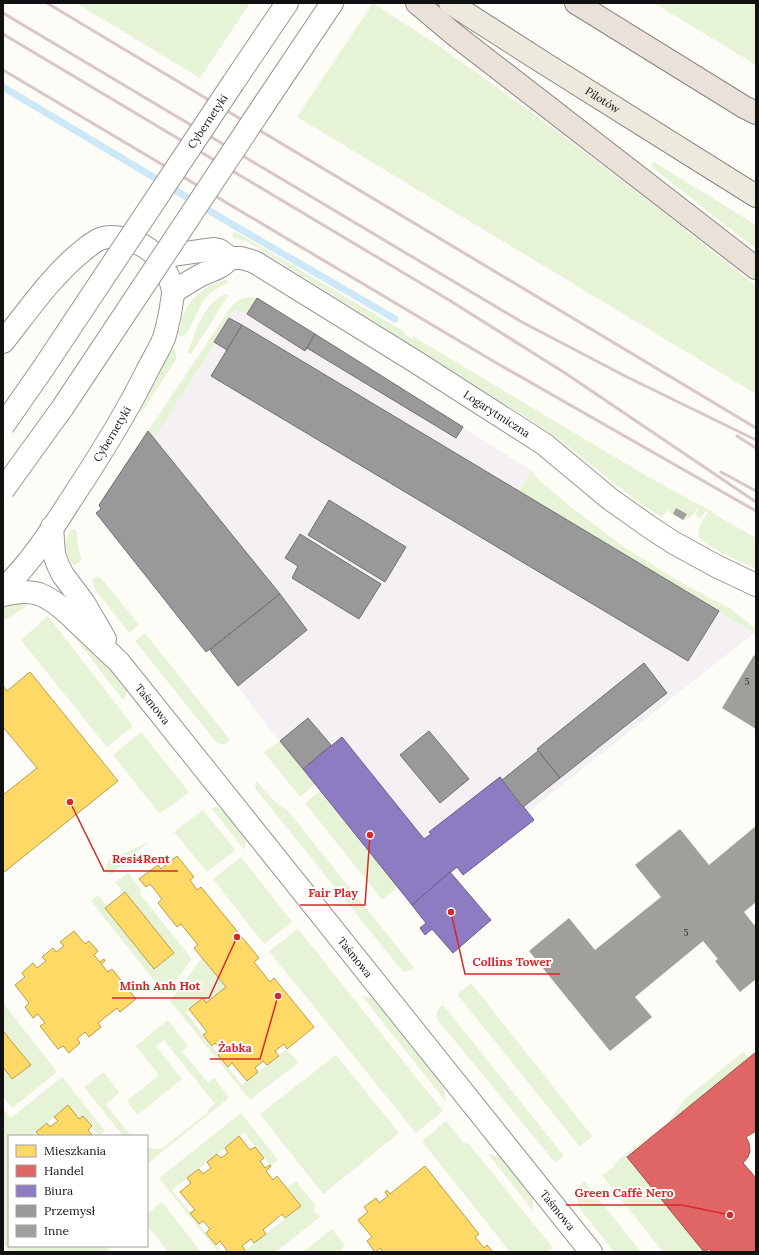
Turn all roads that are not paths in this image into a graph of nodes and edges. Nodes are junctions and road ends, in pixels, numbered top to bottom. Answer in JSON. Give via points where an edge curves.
{"nodes":[{"id":1,"x":287,"y":3,"type":"edge"},
{"id":2,"x":332,"y":3,"type":"edge"},
{"id":3,"x":417,"y":3,"type":"edge"},
{"id":4,"x":450,"y":3,"type":"edge"},
{"id":5,"x":576,"y":3,"type":"edge"},
{"id":6,"x":752,"y":112,"type":"edge"},
{"id":7,"x":756,"y":196,"type":"edge"},
{"id":8,"x":230,"y":258,"type":"junction"},
{"id":9,"x":160,"y":262,"type":"junction"},
{"id":10,"x":756,"y":268,"type":"edge"},
{"id":11,"x":173,"y":292,"type":"junction"},
{"id":12,"x":3,"y":342,"type":"edge"},
{"id":13,"x":3,"y":426,"type":"edge"},
{"id":14,"x":3,"y":490,"type":"edge"},
{"id":15,"x":52,"y":527,"type":"junction"},
{"id":16,"x":756,"y":585,"type":"edge"},
{"id":17,"x":3,"y":589,"type":"edge"},
{"id":18,"x":3,"y":596,"type":"edge"},
{"id":19,"x":119,"y":662,"type":"junction"},
{"id":20,"x":591,"y":1252,"type":"edge"}],
"edges":[{"from":1,"to":13,"type":"street","name":"Cybernetyki","bridge":true},
{"from":2,"to":14,"type":"street","bridge":true,"via":[[63,407]]},
{"from":3,"to":10,"type":"highway"},
{"from":4,"to":7,"type":"main road","name":"Pilotów"},
{"from":5,"to":6,"type":"highway"},
{"from":8,"to":9,"type":"street","name":"Logarytmiczna","via":[[214,249],[172,255]]},
{"from":8,"to":11,"type":"street","via":[[220,267]]},
{"from":8,"to":16,"type":"street","name":"Logarytmiczna","via":[[252,261],[279,276],[544,444],[610,499],[651,528],[700,557]]},
{"from":9,"to":11,"type":"street","name":"Cybernetyki"},
{"from":9,"to":12,"type":"street","name":"Cybernetyki","via":[[153,253],[130,240],[107,237],[99,239],[66,266]]},
{"from":11,"to":15,"type":"street","name":"Cybernetyki","via":[[164,337],[138,390]]},
{"from":15,"to":17,"type":"street","name":"Cybernetyki"},
{"from":15,"to":19,"type":"street","name":"Taśmowa","via":[[54,554],[60,570],[84,603]]},
{"from":18,"to":19,"type":"street","name":"Taśmowa","via":[[23,592],[45,597],[57,604]]},
{"from":19,"to":20,"type":"street","name":"Taśmowa"}]}
